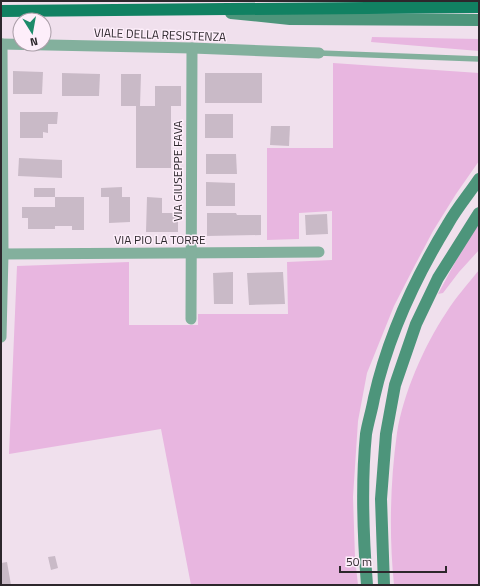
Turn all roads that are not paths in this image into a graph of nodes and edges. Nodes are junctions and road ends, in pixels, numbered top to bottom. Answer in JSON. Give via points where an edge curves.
{"nodes":[{"id":1,"x":479,"y":7,"type":"edge"},
{"id":2,"x":184,"y":9,"type":"junction"},
{"id":3,"x":1,"y":11,"type":"edge"},
{"id":4,"x":479,"y":20,"type":"edge"},
{"id":5,"x":2,"y":44,"type":"edge"},
{"id":6,"x":192,"y":48,"type":"junction"},
{"id":7,"x":319,"y":53,"type":"joint"},
{"id":8,"x":479,"y":59,"type":"edge"},
{"id":9,"x":479,"y":179,"type":"edge"},
{"id":10,"x":479,"y":213,"type":"edge"},
{"id":11,"x":319,"y":252,"type":"dead end"},
{"id":12,"x":191,"y":253,"type":"junction"},
{"id":13,"x":2,"y":254,"type":"edge"},
{"id":14,"x":191,"y":319,"type":"dead end"},
{"id":15,"x":1,"y":337,"type":"edge"},
{"id":16,"x":367,"y":585,"type":"edge"},
{"id":17,"x":384,"y":585,"type":"edge"}],
"edges":[{"from":1,"to":2,"type":"main road"},
{"from":2,"to":3,"type":"main road"},
{"from":2,"to":4,"type":"main road","via":[[290,19]]},
{"from":5,"to":6,"type":"street","name":"VIALE DELLA RESISTENZA"},
{"from":5,"to":13,"type":"street"},
{"from":6,"to":7,"type":"street","name":"VIALE DELLA RESISTENZA"},
{"from":6,"to":12,"type":"street","name":"VIA GIUSEPPE FAVA"},
{"from":7,"to":8,"type":"lane"},
{"from":9,"to":16,"type":"main road","via":[[448,223],[420,273],[396,325],[378,380],[366,433],[363,495]]},
{"from":10,"to":17,"type":"main road","via":[[438,278],[416,324],[395,385],[386,434],[381,498]]},
{"from":11,"to":12,"type":"street","name":"VIA PIO LA TORRE"},
{"from":12,"to":13,"type":"street","name":"VIA PIO LA TORRE"},
{"from":12,"to":14,"type":"street","name":"VIA GIUSEPPE FAVA"},
{"from":13,"to":15,"type":"street"}]}
